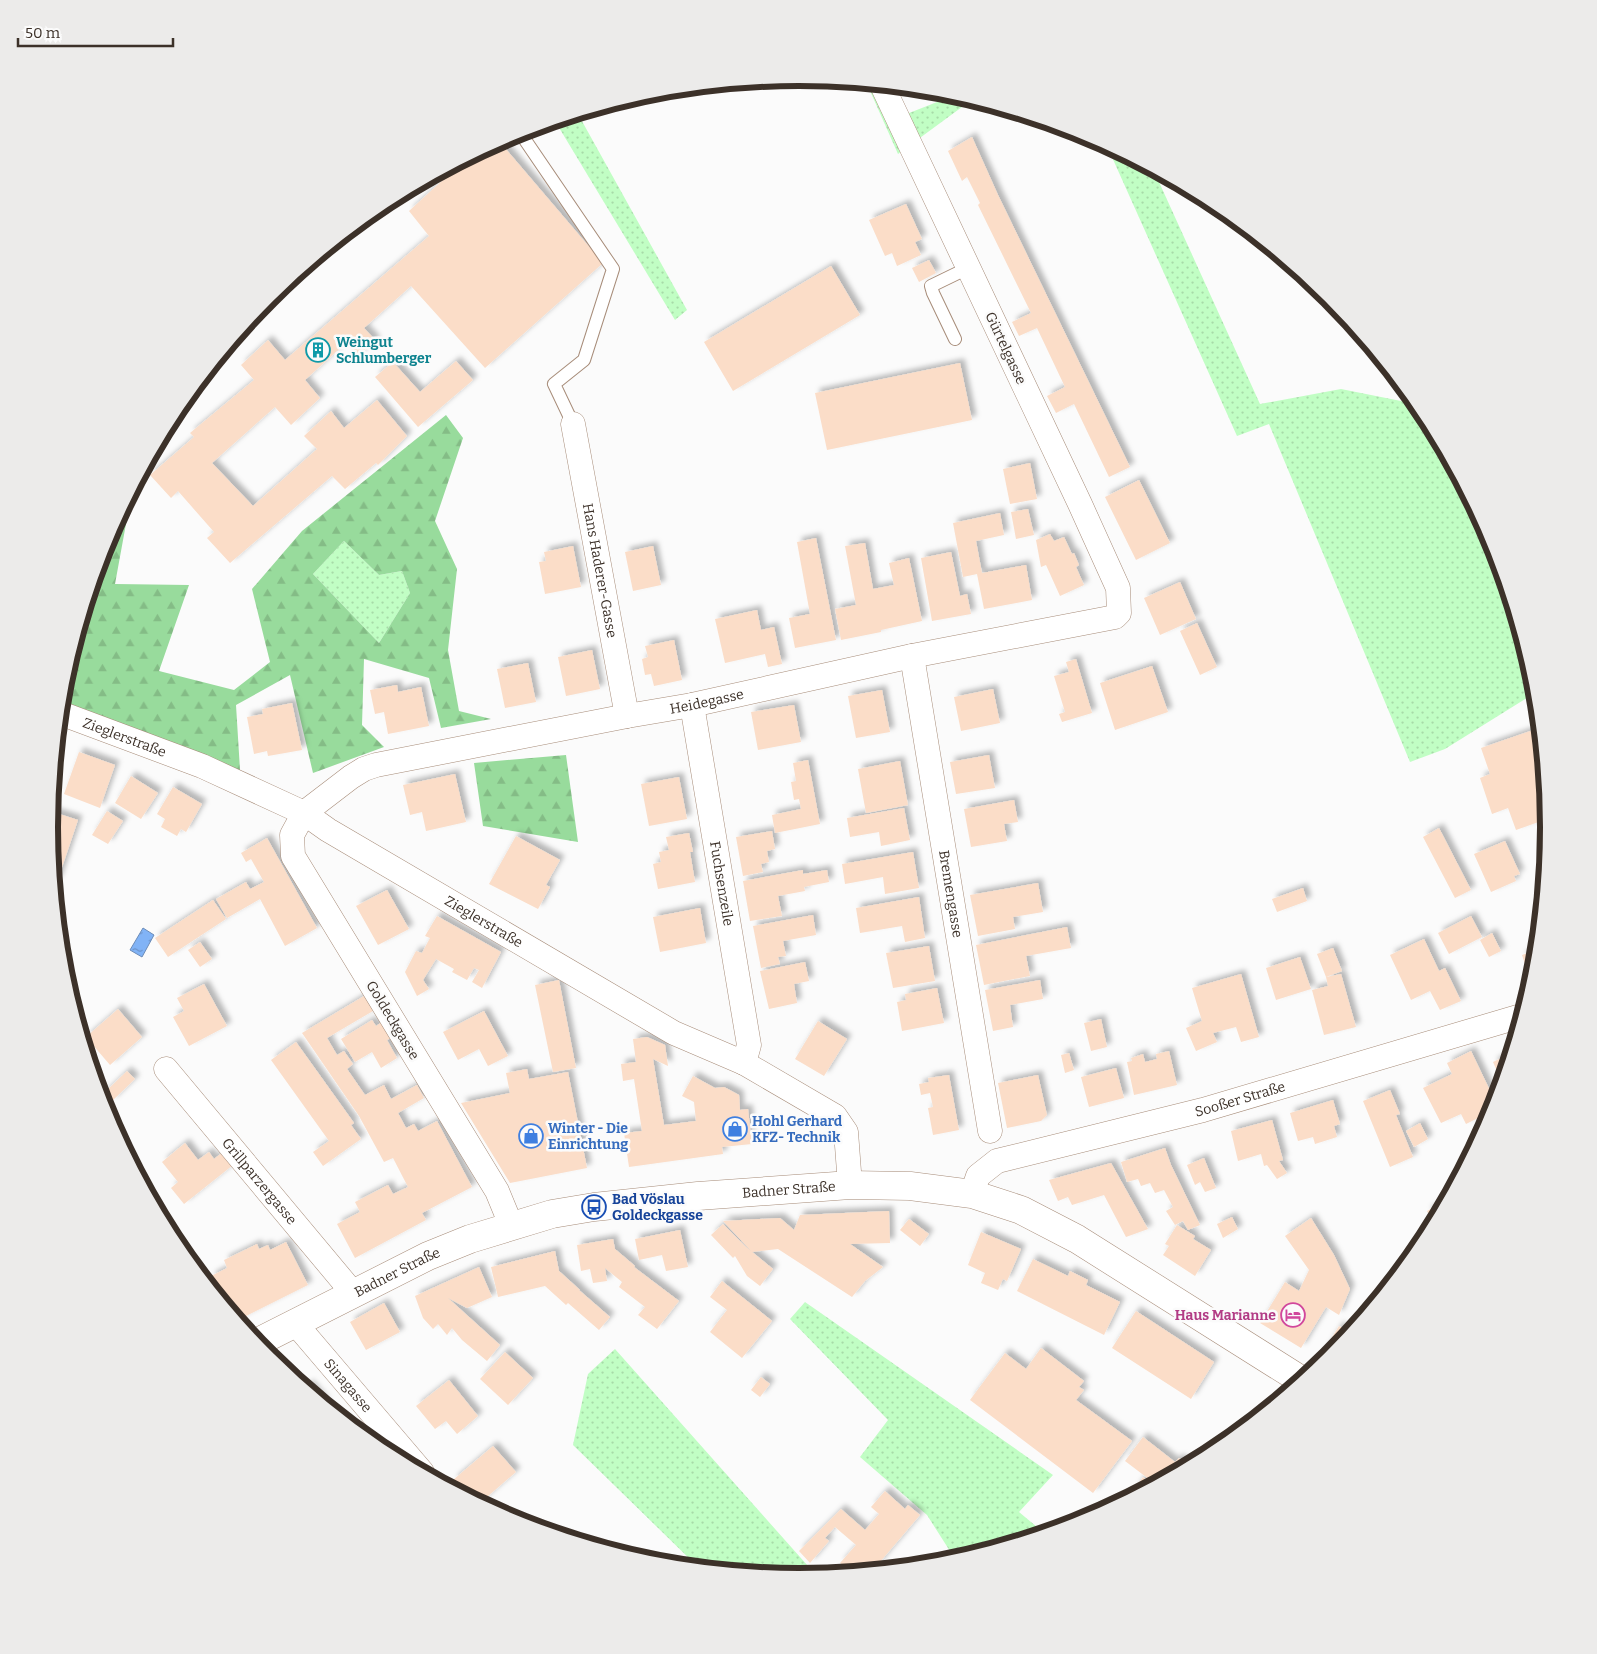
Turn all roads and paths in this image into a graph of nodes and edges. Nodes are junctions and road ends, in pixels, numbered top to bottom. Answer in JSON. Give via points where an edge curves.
{"nodes":[{"id":1,"x":884,"y":91,"type":"edge"},
{"id":2,"x":524,"y":139,"type":"edge"},
{"id":3,"x":968,"y":268,"type":"junction"},
{"id":4,"x":955,"y":339,"type":"dead end"},
{"id":5,"x":573,"y":424,"type":"joint"},
{"id":6,"x":1119,"y":613,"type":"joint"},
{"id":7,"x":912,"y":656,"type":"junction"},
{"id":8,"x":692,"y":705,"type":"junction"},
{"id":9,"x":66,"y":715,"type":"edge"},
{"id":10,"x":627,"y":716,"type":"junction"},
{"id":11,"x":304,"y":813,"type":"junction"},
{"id":12,"x":1514,"y":1018,"type":"edge"},
{"id":13,"x":744,"y":1063,"type":"junction"},
{"id":14,"x":166,"y":1069,"type":"dead end"},
{"id":15,"x":990,"y":1131,"type":"dead end"},
{"id":16,"x":850,"y":1185,"type":"junction"},
{"id":17,"x":972,"y":1194,"type":"junction"},
{"id":18,"x":512,"y":1225,"type":"junction"},
{"id":19,"x":353,"y":1293,"type":"junction"},
{"id":20,"x":294,"y":1323,"type":"junction"},
{"id":21,"x":263,"y":1339,"type":"edge"},
{"id":22,"x":1295,"y":1376,"type":"edge"},
{"id":23,"x":409,"y":1457,"type":"edge"}],
"edges":[{"from":1,"to":3,"type":"street","name":"Gürtelgasse"},
{"from":2,"to":5,"type":"lane","via":[[613,269],[584,360],[554,384]]},
{"from":3,"to":4,"type":"lane","via":[[932,286]]},
{"from":3,"to":6,"type":"street","name":"Gürtelgasse","via":[[1118,588]]},
{"from":5,"to":10,"type":"street","name":"Hans Haderer-Gasse"},
{"from":6,"to":7,"type":"street","name":"Heidegasse","via":[[1115,617]]},
{"from":7,"to":8,"type":"street","name":"Heidegasse"},
{"from":7,"to":15,"type":"street","name":"Bremengasse"},
{"from":8,"to":10,"type":"street","name":"Heidegasse"},
{"from":8,"to":13,"type":"street","name":"Fuchsenzeile","via":[[749,1045]]},
{"from":9,"to":11,"type":"street","name":"Zieglerstraße","via":[[202,766]]},
{"from":10,"to":11,"type":"street","name":"Heidegasse","via":[[364,768]]},
{"from":11,"to":13,"type":"street","name":"Zieglerstraße","via":[[674,1033]]},
{"from":11,"to":18,"type":"street","name":"Goldeckgasse","via":[[292,835],[293,856],[497,1190]]},
{"from":12,"to":17,"type":"street","name":"Sooßer Straße","via":[[1203,1110],[996,1161],[978,1176]]},
{"from":13,"to":16,"type":"street","name":"Zieglerstraße","via":[[835,1116],[846,1132]]},
{"from":14,"to":19,"type":"street","name":"Grillparzergasse"},
{"from":16,"to":17,"type":"street","name":"Badner Straße","via":[[910,1186]]},
{"from":16,"to":18,"type":"street","name":"Badner Straße","via":[[594,1207]]},
{"from":17,"to":22,"type":"street","name":"Badner Straße","via":[[1021,1210],[1077,1239]]},
{"from":18,"to":19,"type":"street","name":"Badner Straße","via":[[470,1238]]},
{"from":19,"to":20,"type":"street","name":"Badner Straße"},
{"from":20,"to":21,"type":"street","name":"Badner Straße"},
{"from":20,"to":23,"type":"street","name":"Sinagasse"}]}
